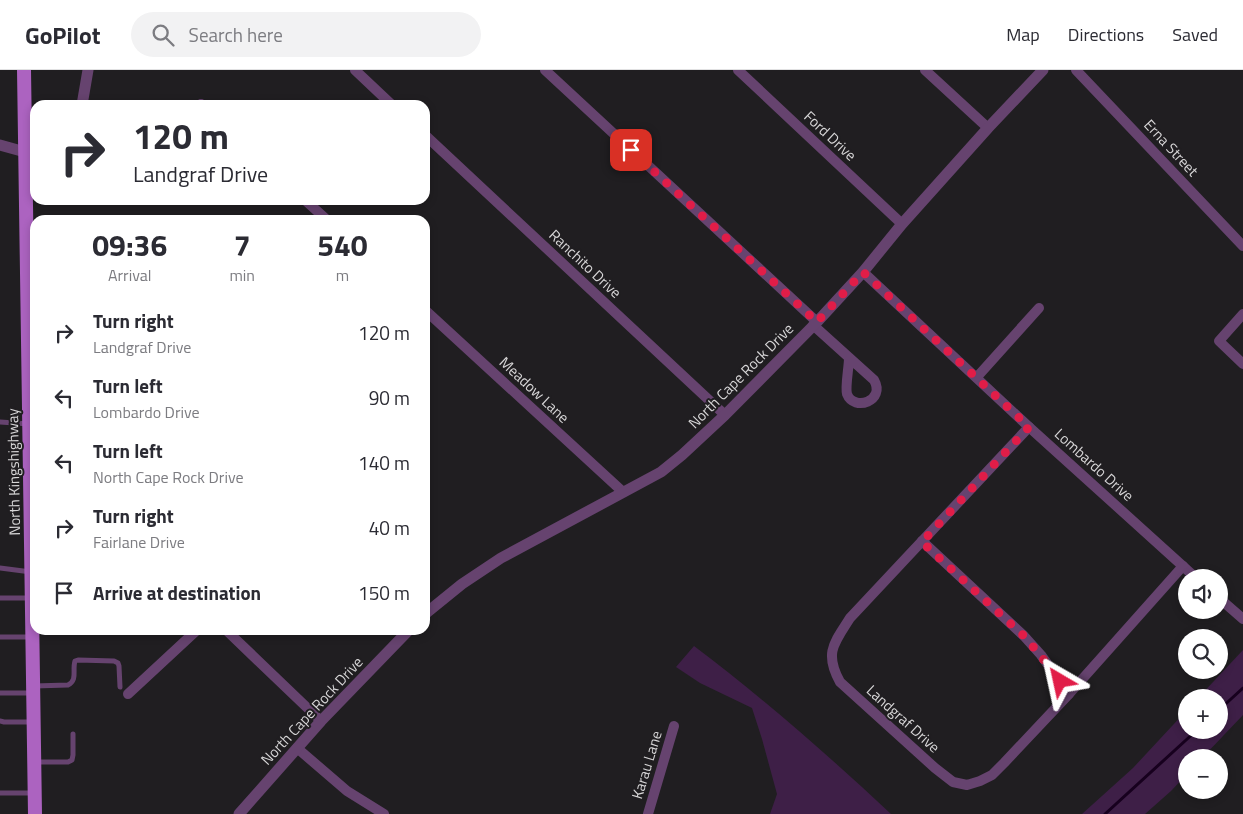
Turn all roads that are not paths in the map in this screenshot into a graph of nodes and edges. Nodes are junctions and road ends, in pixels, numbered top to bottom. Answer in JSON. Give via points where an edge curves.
{"nodes":[{"id":1,"x":24,"y":70,"type":"edge"},
{"id":2,"x":88,"y":70,"type":"edge"},
{"id":3,"x":355,"y":70,"type":"edge"},
{"id":4,"x":545,"y":70,"type":"edge"},
{"id":5,"x":738,"y":70,"type":"edge"},
{"id":6,"x":925,"y":70,"type":"edge"},
{"id":7,"x":1043,"y":70,"type":"edge"},
{"id":8,"x":1076,"y":70,"type":"edge"},
{"id":9,"x":83,"y":100,"type":"edge"},
{"id":10,"x":387,"y":100,"type":"edge"},
{"id":11,"x":988,"y":128,"type":"junction"},
{"id":12,"x":430,"y":140,"type":"edge"},
{"id":13,"x":0,"y":145,"type":"edge"},
{"id":14,"x":30,"y":149,"type":"edge"},
{"id":15,"x":310,"y":205,"type":"edge"},
{"id":16,"x":322,"y":215,"type":"edge"},
{"id":17,"x":902,"y":224,"type":"junction"},
{"id":18,"x":1243,"y":246,"type":"edge"},
{"id":19,"x":863,"y":272,"type":"junction"},
{"id":20,"x":1039,"y":308,"type":"dead end"},
{"id":21,"x":1243,"y":314,"type":"edge"},
{"id":22,"x":430,"y":315,"type":"edge"},
{"id":23,"x":815,"y":324,"type":"junction"},
{"id":24,"x":849,"y":358,"type":"dead end"},
{"id":25,"x":1243,"y":364,"type":"edge"},
{"id":26,"x":977,"y":377,"type":"junction"},
{"id":27,"x":724,"y":415,"type":"junction"},
{"id":28,"x":0,"y":422,"type":"edge"},
{"id":29,"x":1029,"y":427,"type":"junction"},
{"id":30,"x":30,"y":429,"type":"edge"},
{"id":31,"x":623,"y":492,"type":"junction"},
{"id":32,"x":922,"y":542,"type":"junction"},
{"id":33,"x":1183,"y":566,"type":"junction"},
{"id":34,"x":0,"y":568,"type":"edge"},
{"id":35,"x":1186,"y":569,"type":"edge"},
{"id":36,"x":30,"y":572,"type":"edge"},
{"id":37,"x":0,"y":598,"type":"edge"},
{"id":38,"x":30,"y":606,"type":"edge"},
{"id":39,"x":1228,"y":606,"type":"edge"},
{"id":40,"x":430,"y":610,"type":"edge"},
{"id":41,"x":1243,"y":619,"type":"edge"},
{"id":42,"x":192,"y":635,"type":"edge"},
{"id":43,"x":231,"y":635,"type":"edge"},
{"id":44,"x":404,"y":635,"type":"edge"},
{"id":45,"x":0,"y":637,"type":"edge"},
{"id":46,"x":32,"y":637,"type":"joint"},
{"id":47,"x":120,"y":687,"type":"dead end"},
{"id":48,"x":33,"y":689,"type":"junction"},
{"id":49,"x":0,"y":694,"type":"edge"},
{"id":50,"x":128,"y":694,"type":"dead end"},
{"id":51,"x":1069,"y":694,"type":"junction"},
{"id":52,"x":0,"y":721,"type":"edge"},
{"id":53,"x":321,"y":721,"type":"junction"},
{"id":54,"x":34,"y":722,"type":"junction"},
{"id":55,"x":674,"y":726,"type":"dead end"},
{"id":56,"x":73,"y":734,"type":"dead end"},
{"id":57,"x":297,"y":748,"type":"junction"},
{"id":58,"x":34,"y":762,"type":"junction"},
{"id":59,"x":0,"y":793,"type":"edge"},
{"id":60,"x":35,"y":793,"type":"junction"},
{"id":61,"x":35,"y":814,"type":"edge"},
{"id":62,"x":239,"y":814,"type":"edge"},
{"id":63,"x":384,"y":814,"type":"edge"},
{"id":64,"x":648,"y":814,"type":"edge"}],
"edges":[{"from":1,"to":14,"type":"main road","name":"North Kingshighway"},
{"from":2,"to":9,"type":"street"},
{"from":3,"to":10,"type":"street"},
{"from":4,"to":23,"type":"street"},
{"from":5,"to":17,"type":"street","name":"Ford Drive"},
{"from":6,"to":11,"type":"street"},
{"from":7,"to":11,"type":"street","name":"North Cape Rock Drive"},
{"from":8,"to":18,"type":"street","name":"Erna Street"},
{"from":11,"to":17,"type":"street","name":"North Cape Rock Drive"},
{"from":12,"to":27,"type":"street","name":"Ranchito Drive"},
{"from":13,"to":14,"type":"street"},
{"from":15,"to":16,"type":"street"},
{"from":17,"to":19,"type":"street","name":"North Cape Rock Drive"},
{"from":19,"to":23,"type":"street","name":"North Cape Rock Drive"},
{"from":19,"to":26,"type":"street","name":"Lombardo Drive"},
{"from":20,"to":26,"type":"street"},
{"from":21,"to":25,"type":"street","via":[[1219,341]]},
{"from":22,"to":31,"type":"street","name":"Meadow Lane"},
{"from":23,"to":24,"type":"street"},
{"from":23,"to":27,"type":"street","name":"North Cape Rock Drive"},
{"from":26,"to":29,"type":"street","name":"Lombardo Drive"},
{"from":27,"to":31,"type":"street","name":"North Cape Rock Drive","via":[[662,472]]},
{"from":28,"to":30,"type":"lane"},
{"from":29,"to":32,"type":"street","name":"Landgraf Drive"},
{"from":29,"to":33,"type":"street","name":"Lombardo Drive"},
{"from":31,"to":40,"type":"street","name":"North Cape Rock Drive","via":[[501,558]]},
{"from":32,"to":51,"type":"street","via":[[1024,636]]},
{"from":32,"to":51,"type":"street","name":"Landgraf Drive","via":[[850,618],[840,634],[831,661],[840,682],[934,768],[954,782],[967,785],[992,774]]},
{"from":33,"to":35,"type":"street","name":"Lombardo Drive"},
{"from":33,"to":51,"type":"street","name":"Landgraf Drive"},
{"from":34,"to":36,"type":"lane"},
{"from":37,"to":38,"type":"lane"},
{"from":39,"to":41,"type":"street"},
{"from":42,"to":50,"type":"street"},
{"from":43,"to":53,"type":"street"},
{"from":44,"to":53,"type":"street","name":"North Cape Rock Drive"},
{"from":45,"to":46,"type":"lane"},
{"from":46,"to":48,"type":"main road","name":"North Kingshighway"},
{"from":47,"to":48,"type":"lane","via":[[118,663],[78,660],[74,664],[72,683]]},
{"from":48,"to":49,"type":"lane"},
{"from":48,"to":54,"type":"main road","name":"North Kingshighway"},
{"from":52,"to":54,"type":"lane"},
{"from":53,"to":57,"type":"street","name":"North Cape Rock Drive"},
{"from":54,"to":58,"type":"main road","name":"North Kingshighway"},
{"from":55,"to":64,"type":"street","name":"Karau Lane"},
{"from":56,"to":58,"type":"lane","via":[[72,760]]},
{"from":57,"to":62,"type":"street","name":"North Cape Rock Drive"},
{"from":57,"to":63,"type":"street","via":[[347,791]]},
{"from":58,"to":60,"type":"main road","name":"North Kingshighway"},
{"from":59,"to":60,"type":"lane"},
{"from":60,"to":61,"type":"main road","name":"North Kingshighway"}]}
